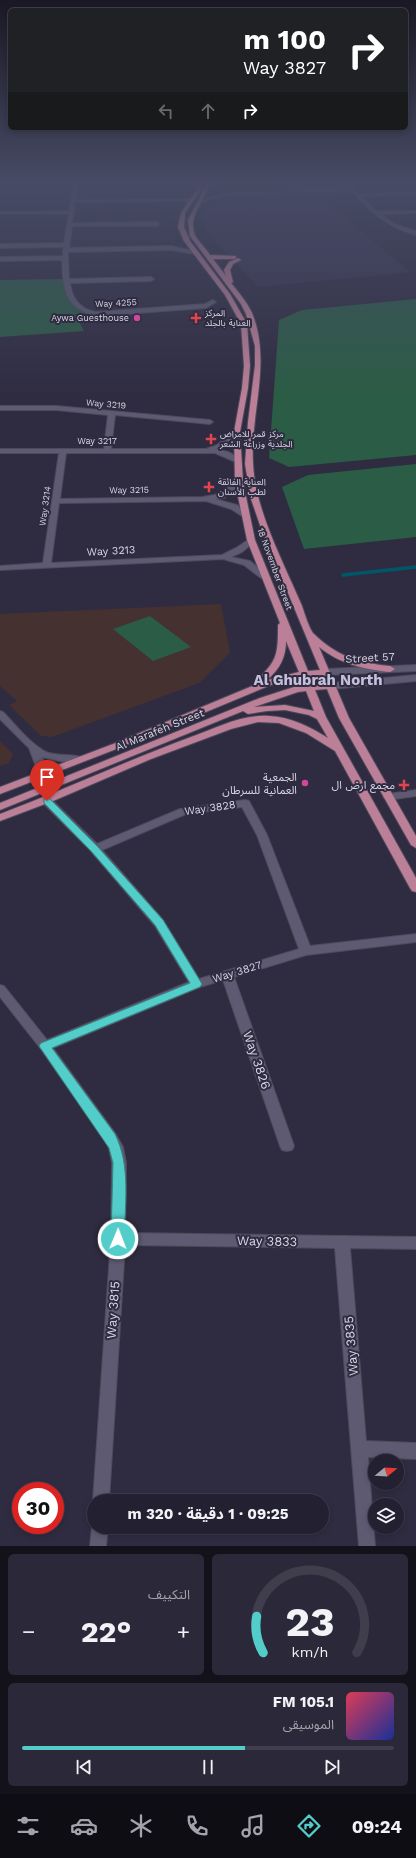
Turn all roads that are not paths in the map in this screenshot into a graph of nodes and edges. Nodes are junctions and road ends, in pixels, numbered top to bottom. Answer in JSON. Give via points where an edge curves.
{"nodes":[{"id":1,"x":65,"y":253,"type":"edge"},
{"id":2,"x":196,"y":253,"type":"edge"},
{"id":3,"x":205,"y":253,"type":"edge"},
{"id":4,"x":207,"y":256,"type":"junction"},
{"id":5,"x":65,"y":258,"type":"junction"},
{"id":6,"x":0,"y":259,"type":"edge"},
{"id":7,"x":151,"y":279,"type":"dead end"},
{"id":8,"x":66,"y":281,"type":"junction"},
{"id":9,"x":232,"y":288,"type":"junction"},
{"id":10,"x":213,"y":302,"type":"dead end"},
{"id":11,"x":0,"y":408,"type":"edge"},
{"id":12,"x":112,"y":413,"type":"junction"},
{"id":13,"x":210,"y":422,"type":"dead end"},
{"id":14,"x":236,"y":432,"type":"junction"},
{"id":15,"x":63,"y":450,"type":"junction"},
{"id":16,"x":107,"y":450,"type":"junction"},
{"id":17,"x":195,"y":450,"type":"junction"},
{"id":18,"x":0,"y":451,"type":"edge"},
{"id":19,"x":238,"y":461,"type":"junction"},
{"id":20,"x":239,"y":482,"type":"junction"},
{"id":21,"x":203,"y":499,"type":"junction"},
{"id":22,"x":55,"y":501,"type":"junction"},
{"id":23,"x":245,"y":516,"type":"junction"},
{"id":24,"x":251,"y":540,"type":"junction"},
{"id":25,"x":223,"y":557,"type":"junction"},
{"id":26,"x":47,"y":565,"type":"junction"},
{"id":27,"x":0,"y":568,"type":"edge"},
{"id":28,"x":264,"y":576,"type":"junction"},
{"id":29,"x":282,"y":619,"type":"junction"},
{"id":30,"x":309,"y":634,"type":"junction"},
{"id":31,"x":416,"y":668,"type":"edge"},
{"id":32,"x":390,"y":669,"type":"junction"},
{"id":33,"x":326,"y":672,"type":"junction"},
{"id":34,"x":303,"y":674,"type":"junction"},
{"id":35,"x":416,"y":678,"type":"edge"},
{"id":36,"x":331,"y":686,"type":"junction"},
{"id":37,"x":308,"y":688,"type":"junction"},
{"id":38,"x":244,"y":692,"type":"junction"},
{"id":39,"x":0,"y":714,"type":"edge"},
{"id":40,"x":224,"y":717,"type":"junction"},
{"id":41,"x":321,"y":717,"type":"junction"},
{"id":42,"x":33,"y":747,"type":"junction"},
{"id":43,"x":337,"y":748,"type":"junction"},
{"id":44,"x":80,"y":760,"type":"junction"},
{"id":45,"x":36,"y":776,"type":"junction"},
{"id":46,"x":0,"y":791,"type":"edge"},
{"id":47,"x":416,"y":793,"type":"edge"},
{"id":48,"x":388,"y":797,"type":"junction"},
{"id":49,"x":47,"y":801,"type":"junction"},
{"id":50,"x":0,"y":807,"type":"edge"},
{"id":51,"x":0,"y":818,"type":"edge"},
{"id":52,"x":416,"y":845,"type":"edge"},
{"id":53,"x":95,"y":849,"type":"junction"},
{"id":54,"x":416,"y":888,"type":"edge"},
{"id":55,"x":416,"y":938,"type":"edge"},
{"id":56,"x":306,"y":952,"type":"junction"},
{"id":57,"x":227,"y":975,"type":"junction"},
{"id":58,"x":196,"y":984,"type":"junction"},
{"id":59,"x":0,"y":989,"type":"edge"},
{"id":60,"x":45,"y":1046,"type":"junction"},
{"id":61,"x":286,"y":1146,"type":"dead end"},
{"id":62,"x":118,"y":1239,"type":"junction"},
{"id":63,"x":342,"y":1242,"type":"junction"},
{"id":64,"x":416,"y":1243,"type":"edge"},
{"id":65,"x":359,"y":1450,"type":"junction"},
{"id":66,"x":416,"y":1451,"type":"edge"},
{"id":67,"x":101,"y":1494,"type":"edge"},
{"id":68,"x":99,"y":1534,"type":"edge"},
{"id":69,"x":98,"y":1546,"type":"edge"},
{"id":70,"x":367,"y":1546,"type":"edge"}],
"edges":[{"from":1,"to":5,"type":"street","name":"Way 4255"},
{"from":2,"to":14,"type":"main road","name":"18 November Street","via":[[228,295],[244,324],[247,366]]},
{"from":3,"to":4,"type":"main road","name":"18 November Street"},
{"from":4,"to":9,"type":"main road","name":"18 November Street"},
{"from":4,"to":9,"type":"main road","via":[[236,259],[226,270]]},
{"from":5,"to":6,"type":"street"},
{"from":5,"to":8,"type":"street","name":"Way 4255"},
{"from":7,"to":8,"type":"street"},
{"from":8,"to":10,"type":"street","name":"Way 4255","via":[[70,296],[88,313],[206,306]]},
{"from":9,"to":30,"type":"main road","name":"18 November Street","via":[[249,314],[258,346],[249,450],[255,499]]},
{"from":11,"to":12,"type":"street","name":"Way 3219","via":[[56,408]]},
{"from":12,"to":13,"type":"street","name":"Way 3219"},
{"from":12,"to":16,"type":"street"},
{"from":14,"to":17,"type":"street","name":"Way 3217","via":[[219,446]]},
{"from":14,"to":19,"type":"main road","name":"18 November Street"},
{"from":15,"to":16,"type":"street","name":"Way 3217"},
{"from":15,"to":18,"type":"street","name":"Way 3217"},
{"from":15,"to":22,"type":"street","name":"Way 3214"},
{"from":16,"to":17,"type":"street","name":"Way 3217"},
{"from":17,"to":19,"type":"street","name":"Way 3217","via":[[215,451]]},
{"from":19,"to":20,"type":"main road","name":"18 November Street"},
{"from":20,"to":21,"type":"street","name":"Way 3215","via":[[221,496]]},
{"from":20,"to":23,"type":"main road","name":"18 November Street"},
{"from":21,"to":22,"type":"street","name":"Way 3215"},
{"from":21,"to":23,"type":"street","name":"Way 3215","via":[[234,507]]},
{"from":22,"to":26,"type":"street","name":"Way 3214"},
{"from":23,"to":24,"type":"main road","name":"18 November Street"},
{"from":24,"to":25,"type":"street","name":"Way 3213","via":[[239,550]]},
{"from":24,"to":28,"type":"main road","name":"18 November Street"},
{"from":25,"to":26,"type":"street","name":"Way 3213"},
{"from":25,"to":28,"type":"street","name":"Way 3213","via":[[247,564]]},
{"from":26,"to":27,"type":"street","name":"Way 3213"},
{"from":28,"to":29,"type":"main road","name":"18 November Street"},
{"from":29,"to":34,"type":"main road","name":"18 November Street"},
{"from":29,"to":38,"type":"main road","via":[[280,662],[272,673]]},
{"from":30,"to":32,"type":"main road","via":[[342,660],[356,665]]},
{"from":30,"to":33,"type":"main road","name":"18 November Street"},
{"from":31,"to":32,"type":"street","name":"Street 57"},
{"from":32,"to":33,"type":"street","name":"Street 57"},
{"from":33,"to":34,"type":"main road","name":"Al Marafeh Street"},
{"from":33,"to":36,"type":"main road","name":"18 November Street"},
{"from":34,"to":37,"type":"main road","name":"18 November Street"},
{"from":34,"to":38,"type":"main road","name":"Al Marafeh Street","via":[[275,680]]},
{"from":35,"to":36,"type":"street"},
{"from":36,"to":37,"type":"main road","name":"Al Marafeh Street"},
{"from":36,"to":48,"type":"main road","name":"18 November Street","via":[[344,718]]},
{"from":37,"to":40,"type":"main road","name":"Al Marafeh Street","via":[[282,693]]},
{"from":37,"to":41,"type":"main road","name":"18 November Street"},
{"from":38,"to":44,"type":"main road","name":"Al Marafeh Street"},
{"from":39,"to":42,"type":"street"},
{"from":40,"to":41,"type":"main road","via":[[274,707],[306,710]]},
{"from":40,"to":50,"type":"main road","name":"Al Marafeh Street"},
{"from":41,"to":43,"type":"main road","name":"18 November Street"},
{"from":42,"to":44,"type":"street","via":[[52,757]]},
{"from":42,"to":45,"type":"street","via":[[40,764]]},
{"from":43,"to":49,"type":"main road","via":[[300,726],[258,719],[242,722],[174,747]]},
{"from":43,"to":54,"type":"main road","name":"18 November Street"},
{"from":44,"to":45,"type":"main road","name":"Al Marafeh Street"},
{"from":45,"to":46,"type":"main road","name":"Al Marafeh Street"},
{"from":47,"to":48,"type":"street"},
{"from":48,"to":52,"type":"main road","name":"18 November Street"},
{"from":49,"to":51,"type":"main road"},
{"from":49,"to":53,"type":"street"},
{"from":53,"to":56,"type":"street","name":"Way 3828","via":[[184,810],[245,804],[262,835]]},
{"from":53,"to":58,"type":"street","via":[[159,923]]},
{"from":55,"to":56,"type":"street","name":"Way 3827"},
{"from":56,"to":57,"type":"street","name":"Way 3827"},
{"from":57,"to":58,"type":"street","name":"Way 3827"},
{"from":57,"to":61,"type":"street","name":"Way 3826"},
{"from":58,"to":60,"type":"street","name":"Way 3827"},
{"from":59,"to":60,"type":"street","name":"Way 3815"},
{"from":60,"to":62,"type":"street","name":"Way 3815","via":[[116,1148],[119,1163]]},
{"from":62,"to":63,"type":"street","name":"Way 3833"},
{"from":62,"to":67,"type":"street","name":"Way 3815"},
{"from":63,"to":64,"type":"street","name":"Way 3833"},
{"from":63,"to":65,"type":"street","name":"Way 3835"},
{"from":65,"to":66,"type":"street"},
{"from":65,"to":70,"type":"street","name":"Way 3835"},
{"from":68,"to":69,"type":"street"}]}
